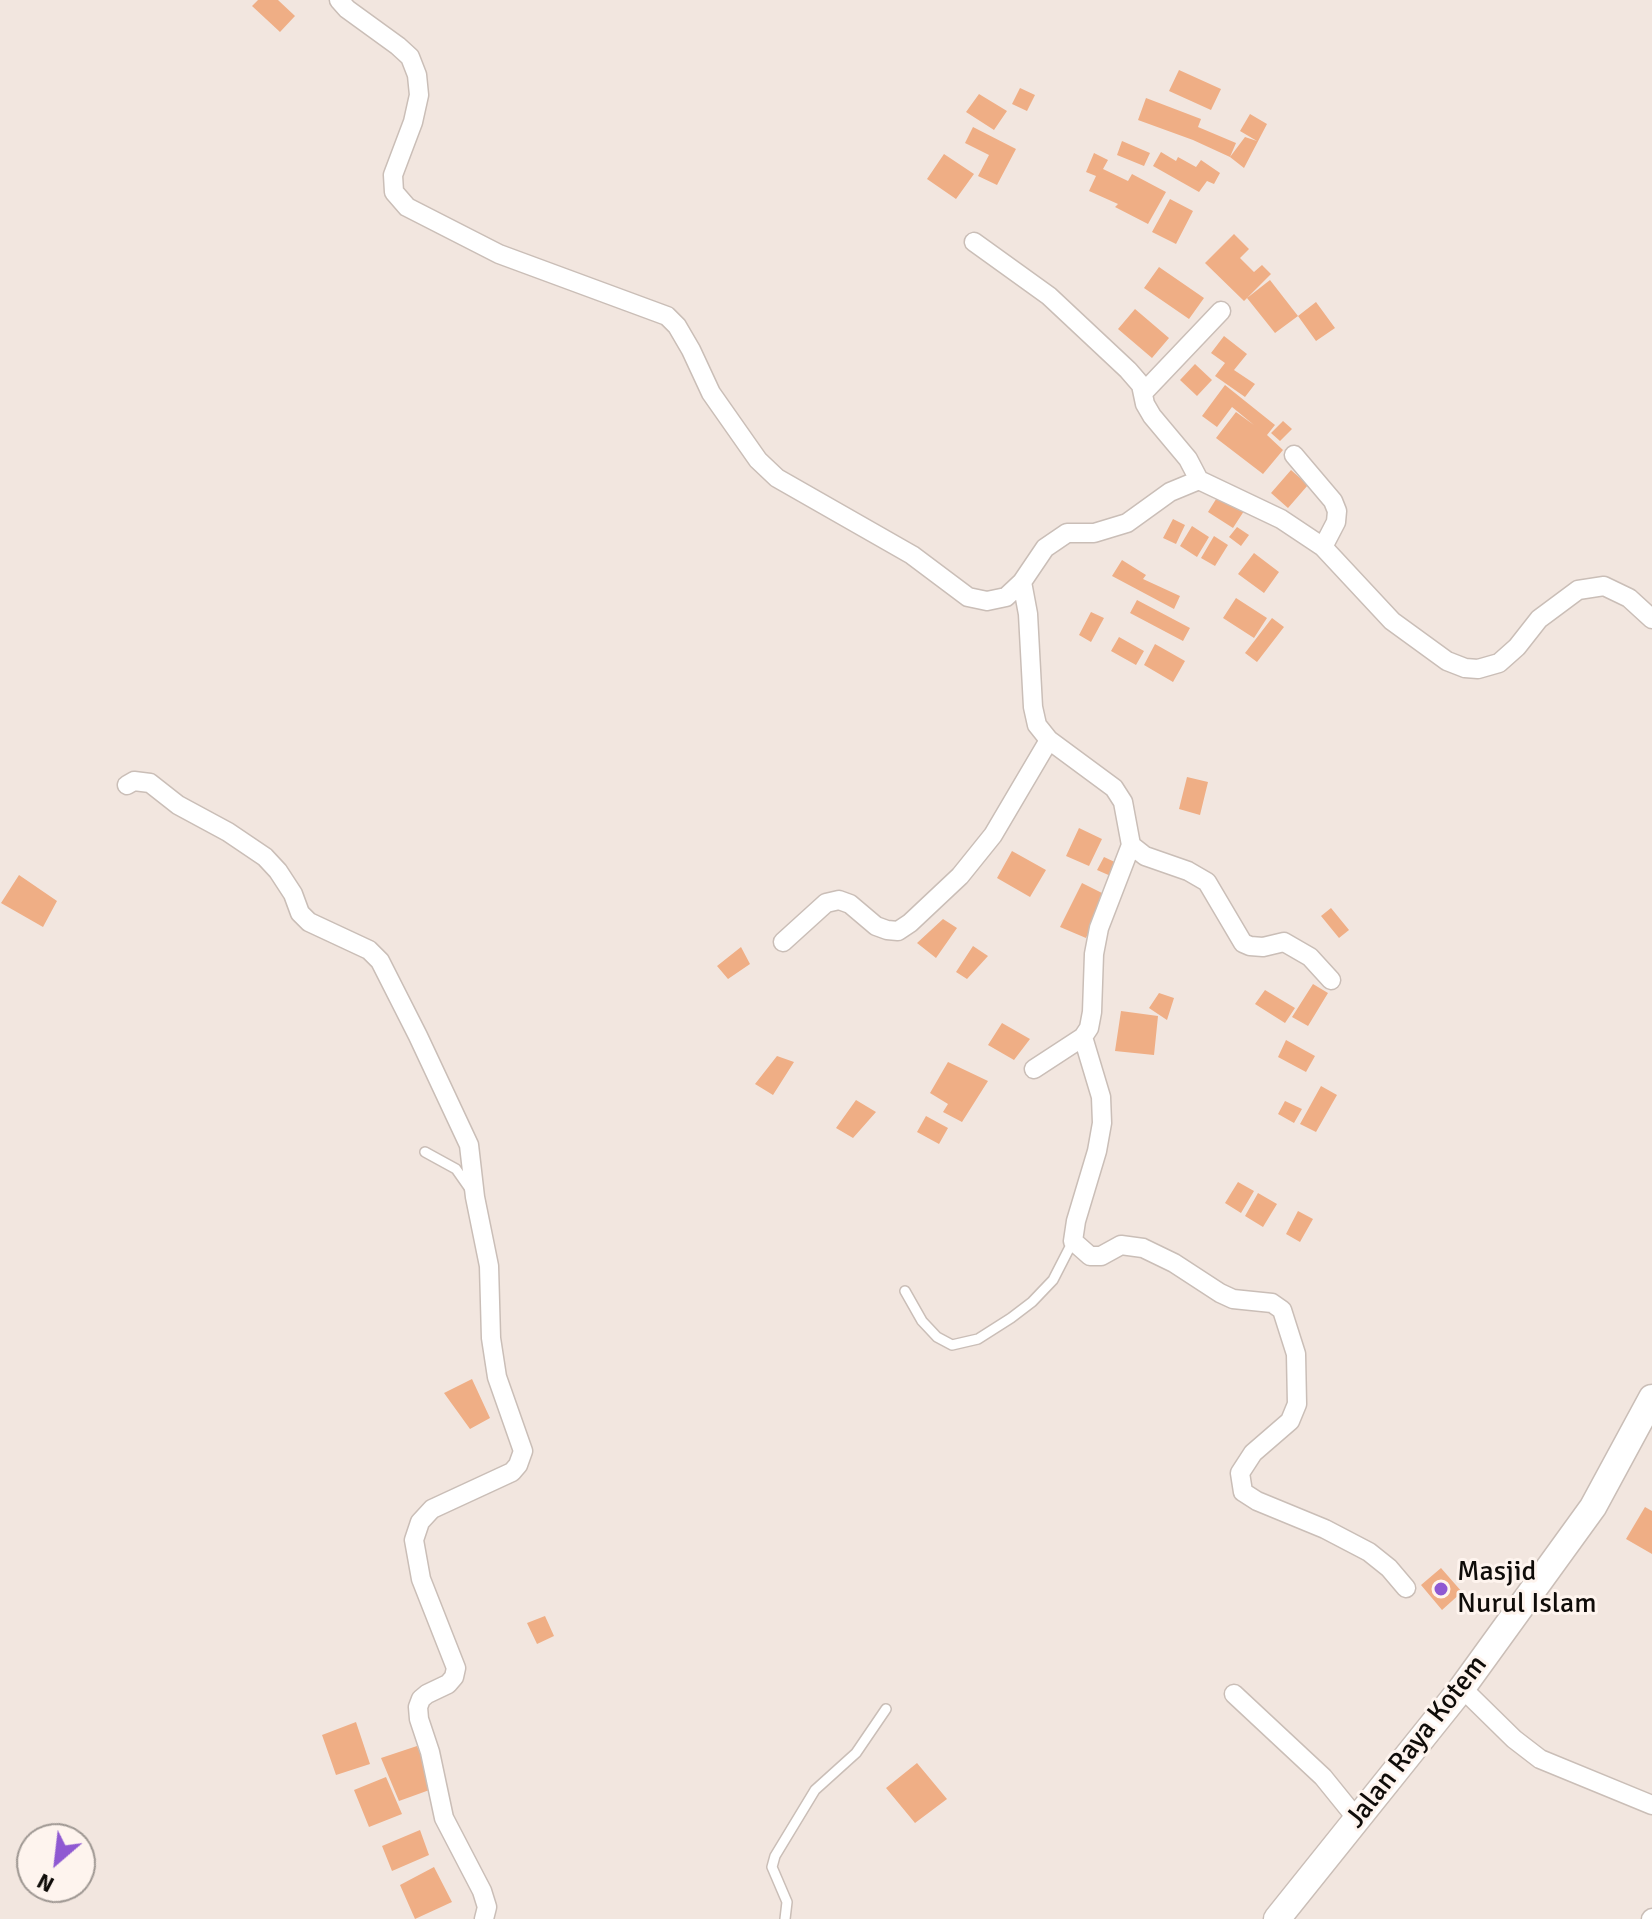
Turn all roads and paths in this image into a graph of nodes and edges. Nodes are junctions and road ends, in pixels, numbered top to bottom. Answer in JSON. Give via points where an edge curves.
{"nodes":[{"id":1,"x":339,"y":0,"type":"edge"},
{"id":2,"x":974,"y":242,"type":"dead end"},
{"id":3,"x":1221,"y":311,"type":"dead end"},
{"id":4,"x":1143,"y":393,"type":"junction"},
{"id":5,"x":1294,"y":455,"type":"dead end"},
{"id":6,"x":1199,"y":480,"type":"junction"},
{"id":7,"x":1323,"y":547,"type":"junction"},
{"id":8,"x":1022,"y":582,"type":"junction"},
{"id":9,"x":1652,"y":619,"type":"edge"},
{"id":10,"x":1049,"y":740,"type":"junction"},
{"id":11,"x":127,"y":785,"type":"dead end"},
{"id":12,"x":1131,"y":845,"type":"junction"},
{"id":13,"x":783,"y":942,"type":"dead end"},
{"id":14,"x":1331,"y":980,"type":"dead end"},
{"id":15,"x":1083,"y":1037,"type":"junction"},
{"id":16,"x":1034,"y":1069,"type":"dead end"},
{"id":17,"x":425,"y":1152,"type":"dead end"},
{"id":18,"x":475,"y":1197,"type":"junction"},
{"id":19,"x":1073,"y":1241,"type":"junction"},
{"id":20,"x":905,"y":1291,"type":"dead end"},
{"id":21,"x":1651,"y":1404,"type":"edge"},
{"id":22,"x":1406,"y":1588,"type":"dead end"},
{"id":23,"x":1462,"y":1688,"type":"junction"},
{"id":24,"x":1234,"y":1694,"type":"dead end"},
{"id":25,"x":886,"y":1709,"type":"dead end"},
{"id":26,"x":1652,"y":1805,"type":"edge"},
{"id":27,"x":1357,"y":1819,"type":"junction"},
{"id":28,"x":484,"y":1919,"type":"edge"},
{"id":29,"x":785,"y":1919,"type":"edge"},
{"id":30,"x":1277,"y":1919,"type":"edge"}],
"edges":[{"from":1,"to":8,"type":"street","via":[[410,57],[417,75],[413,122],[393,175],[394,192],[407,207],[499,254],[667,316],[711,393],[777,478],[912,555],[968,597],[1006,597]]},
{"from":2,"to":4,"type":"street","via":[[1049,296],[1128,370]]},
{"from":3,"to":4,"type":"street"},
{"from":4,"to":6,"type":"street","via":[[1152,416]]},
{"from":5,"to":7,"type":"street","via":[[1337,511]]},
{"from":6,"to":7,"type":"street","via":[[1281,519]]},
{"from":6,"to":8,"type":"street","via":[[1170,492],[1127,523],[1094,533],[1067,533],[1045,548]]},
{"from":7,"to":9,"type":"street","via":[[1392,621],[1465,668],[1499,663],[1539,619],[1578,590],[1604,586],[1629,598]]},
{"from":8,"to":10,"type":"street","via":[[1033,707],[1037,725]]},
{"from":10,"to":12,"type":"street","via":[[1114,788],[1123,802]]},
{"from":10,"to":13,"type":"street","via":[[993,835],[960,876],[910,923],[898,931],[887,930],[839,900],[826,903]]},
{"from":11,"to":18,"type":"street","via":[[150,783],[265,857],[309,922],[369,950],[380,961],[469,1145]]},
{"from":12,"to":14,"type":"street","via":[[1207,882],[1243,943],[1263,947],[1284,942],[1310,957]]},
{"from":12,"to":15,"type":"street","via":[[1099,928],[1092,1012]]},
{"from":15,"to":16,"type":"street"},
{"from":15,"to":19,"type":"street","via":[[1101,1097],[1102,1123]]},
{"from":17,"to":18,"type":"lane","via":[[456,1169]]},
{"from":18,"to":28,"type":"street","via":[[489,1266],[497,1377],[522,1458],[512,1472],[432,1509],[414,1540],[421,1579],[456,1668],[448,1684],[421,1699],[419,1719],[444,1818],[482,1891]]},
{"from":19,"to":20,"type":"lane","via":[[1053,1280],[1032,1302],[978,1339],[952,1345],[937,1337]]},
{"from":19,"to":22,"type":"street","via":[[1090,1256],[1121,1245],[1143,1248],[1233,1299],[1272,1303],[1282,1310],[1296,1354],[1297,1404],[1290,1421],[1270,1435],[1240,1473],[1243,1492],[1369,1552]]},
{"from":21,"to":23,"type":"street","name":"Jalan Raya Kotem","via":[[1593,1507]]},
{"from":23,"to":26,"type":"street","via":[[1540,1759]]},
{"from":23,"to":27,"type":"street","name":"Jalan Raya Kotem"},
{"from":24,"to":27,"type":"street","via":[[1323,1777]]},
{"from":25,"to":29,"type":"lane","via":[[856,1753],[815,1790],[775,1856],[772,1867],[787,1902]]},
{"from":27,"to":30,"type":"street","name":"Jalan Raya Kotem"}]}
